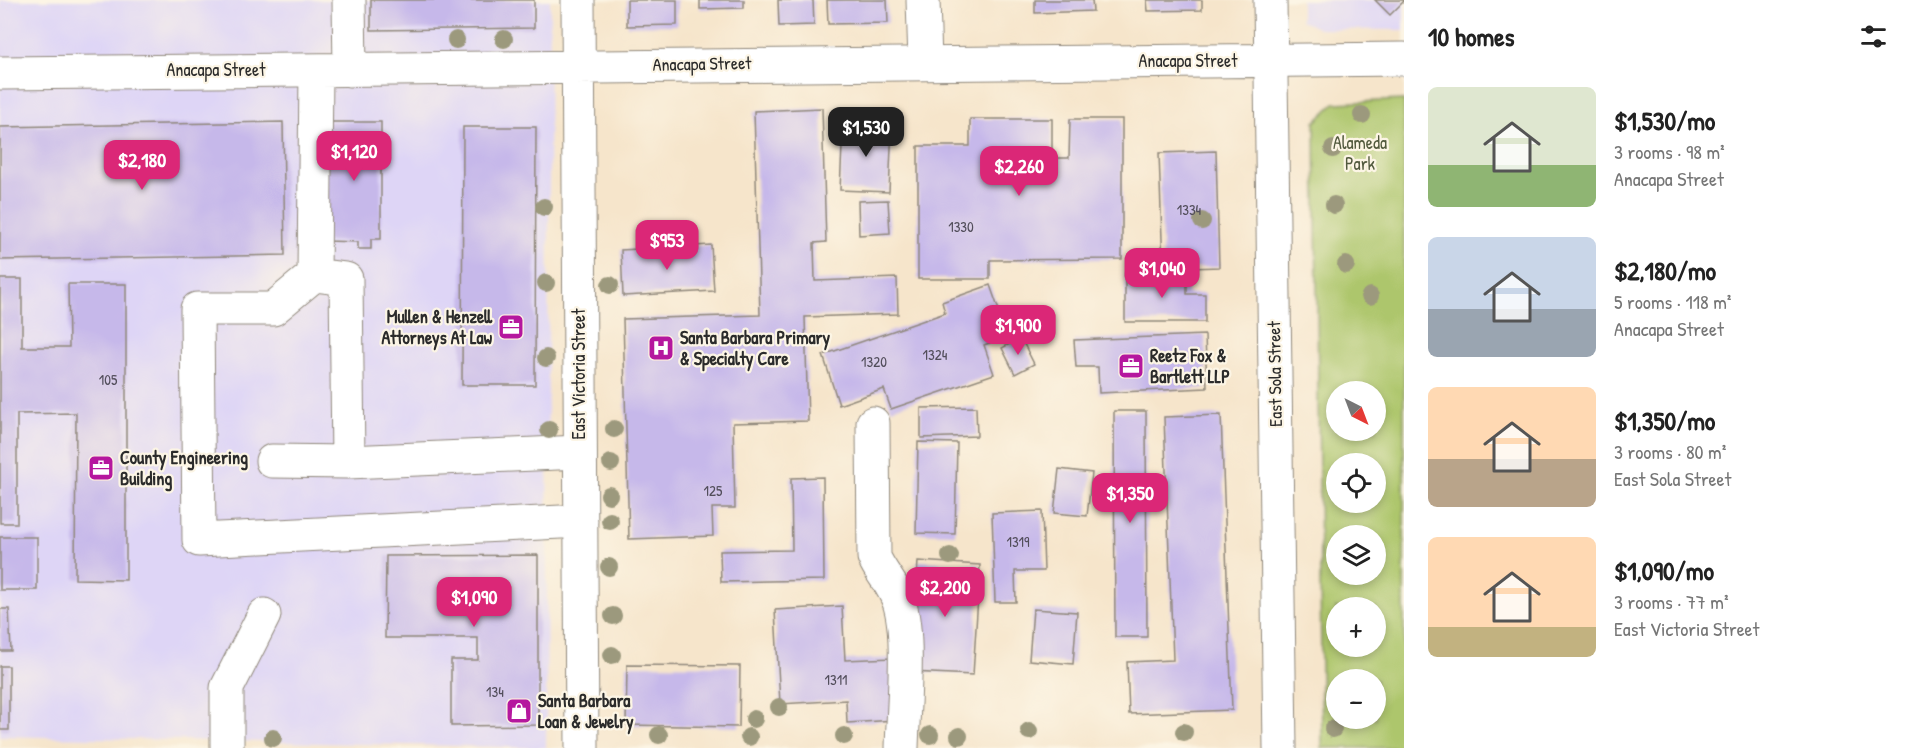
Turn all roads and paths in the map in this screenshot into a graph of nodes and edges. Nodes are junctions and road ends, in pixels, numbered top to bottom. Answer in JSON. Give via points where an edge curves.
{"nodes":[{"id":1,"x":349,"y":0,"type":"edge"},
{"id":2,"x":578,"y":0,"type":"edge"},
{"id":3,"x":923,"y":0,"type":"edge"},
{"id":4,"x":1270,"y":0,"type":"edge"},
{"id":5,"x":1404,"y":59,"type":"edge"},
{"id":6,"x":1271,"y":60,"type":"junction"},
{"id":7,"x":926,"y":62,"type":"junction"},
{"id":8,"x":578,"y":68,"type":"junction"},
{"id":9,"x":316,"y":70,"type":"junction"},
{"id":10,"x":350,"y":70,"type":"junction"},
{"id":11,"x":0,"y":73,"type":"edge"},
{"id":12,"x":314,"y":275,"type":"junction"},
{"id":13,"x":873,"y":423,"type":"dead end"},
{"id":14,"x":580,"y":452,"type":"junction"},
{"id":15,"x":272,"y":461,"type":"dead end"},
{"id":16,"x":348,"y":462,"type":"junction"},
{"id":17,"x":581,"y":521,"type":"junction"},
{"id":18,"x":264,"y":615,"type":"dead end"},
{"id":19,"x":227,"y":748,"type":"edge"},
{"id":20,"x":582,"y":748,"type":"edge"},
{"id":21,"x":902,"y":748,"type":"edge"},
{"id":22,"x":1280,"y":748,"type":"edge"}],
"edges":[{"from":1,"to":10,"type":"street"},
{"from":2,"to":8,"type":"street","name":"East Victoria Street"},
{"from":3,"to":7,"type":"street"},
{"from":4,"to":6,"type":"street","name":"East Sola Street"},
{"from":5,"to":6,"type":"street","name":"Anacapa Street"},
{"from":6,"to":7,"type":"street","name":"Anacapa Street"},
{"from":6,"to":22,"type":"street","name":"East Sola Street"},
{"from":7,"to":8,"type":"street","name":"Anacapa Street"},
{"from":8,"to":10,"type":"street","name":"Anacapa Street"},
{"from":8,"to":14,"type":"street","name":"East Victoria Street"},
{"from":9,"to":10,"type":"street","name":"Anacapa Street"},
{"from":9,"to":11,"type":"street","name":"Anacapa Street"},
{"from":9,"to":12,"type":"street"},
{"from":12,"to":16,"type":"street","via":[[346,279]]},
{"from":12,"to":17,"type":"street","via":[[273,309],[197,309],[199,540]]},
{"from":13,"to":21,"type":"street","via":[[874,557],[895,590],[903,627]]},
{"from":14,"to":16,"type":"street"},
{"from":14,"to":17,"type":"street","name":"East Victoria Street"},
{"from":15,"to":16,"type":"street"},
{"from":17,"to":20,"type":"street","name":"East Victoria Street"},
{"from":18,"to":19,"type":"street","via":[[227,688]]}]}
